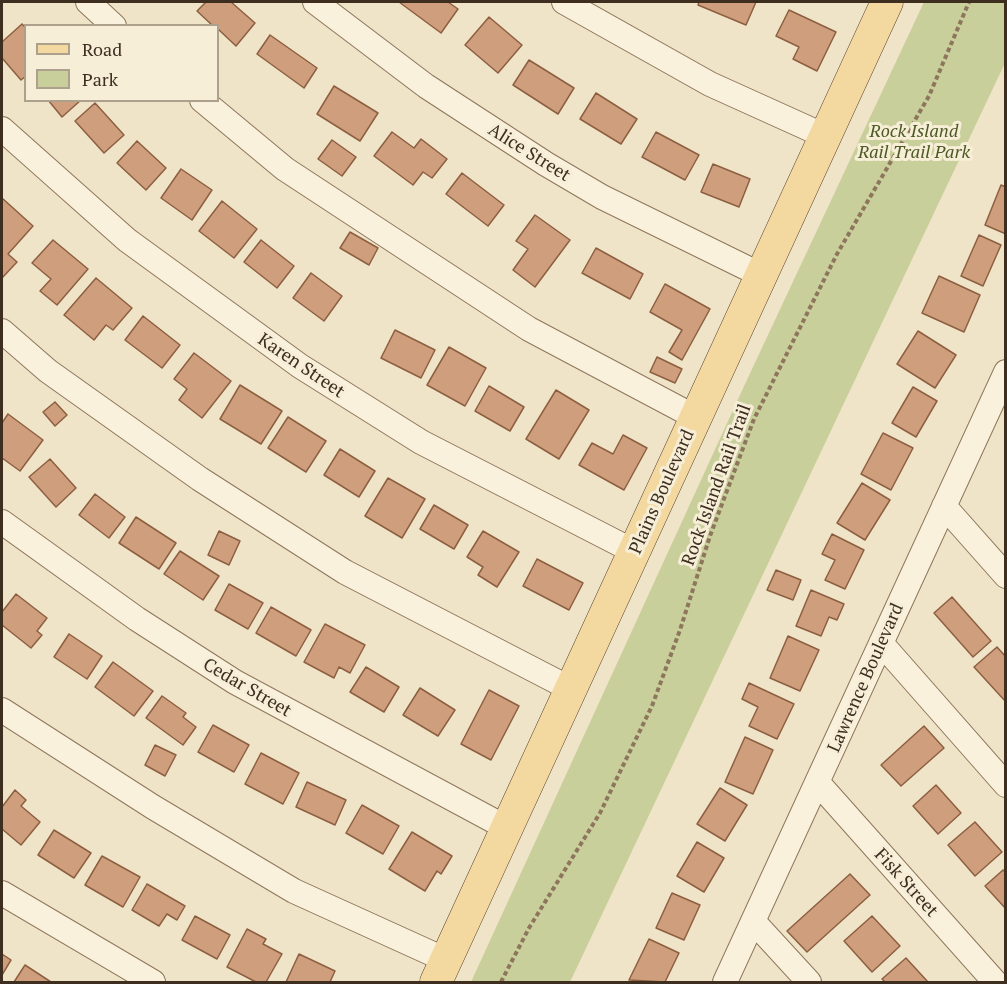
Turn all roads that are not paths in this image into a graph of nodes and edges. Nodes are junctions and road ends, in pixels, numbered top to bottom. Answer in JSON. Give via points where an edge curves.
{"nodes":[{"id":1,"x":88,"y":2,"type":"edge"},
{"id":2,"x":315,"y":2,"type":"edge"},
{"id":3,"x":564,"y":2,"type":"edge"},
{"id":4,"x":886,"y":2,"type":"edge"},
{"id":5,"x":112,"y":24,"type":"edge"},
{"id":6,"x":204,"y":102,"type":"edge"},
{"id":7,"x":2,"y":129,"type":"edge"},
{"id":8,"x":825,"y":136,"type":"junction"},
{"id":9,"x":761,"y":275,"type":"junction"},
{"id":10,"x":2,"y":331,"type":"edge"},
{"id":11,"x":1005,"y":372,"type":"edge"},
{"id":12,"x":695,"y":417,"type":"junction"},
{"id":13,"x":944,"y":506,"type":"junction"},
{"id":14,"x":2,"y":522,"type":"edge"},
{"id":15,"x":634,"y":552,"type":"junction"},
{"id":16,"x":1005,"y":576,"type":"edge"},
{"id":17,"x":881,"y":643,"type":"junction"},
{"id":18,"x":571,"y":689,"type":"junction"},
{"id":19,"x":2,"y":710,"type":"edge"},
{"id":20,"x":818,"y":783,"type":"junction"},
{"id":21,"x":1005,"y":784,"type":"edge"},
{"id":22,"x":507,"y":828,"type":"junction"},
{"id":23,"x":2,"y":893,"type":"edge"},
{"id":24,"x":753,"y":921,"type":"junction"},
{"id":25,"x":441,"y":971,"type":"edge"},
{"id":26,"x":153,"y":982,"type":"edge"},
{"id":27,"x":725,"y":982,"type":"edge"},
{"id":28,"x":809,"y":982,"type":"edge"},
{"id":29,"x":995,"y":982,"type":"edge"}],
"edges":[{"from":1,"to":5,"type":"street"},
{"from":2,"to":9,"type":"street","name":"Alice Street","via":[[426,86],[546,164],[602,197]]},
{"from":3,"to":8,"type":"street","via":[[710,84]]},
{"from":4,"to":8,"type":"main road","name":"Plains Boulevard"},
{"from":6,"to":12,"type":"street","via":[[285,169],[519,323]]},
{"from":7,"to":15,"type":"street","name":"Karen Street","via":[[127,240],[300,366],[421,442]]},
{"from":8,"to":9,"type":"main road","name":"Plains Boulevard"},
{"from":9,"to":12,"type":"main road","name":"Plains Boulevard"},
{"from":10,"to":18,"type":"street","via":[[48,371],[200,479],[345,572]]},
{"from":11,"to":13,"type":"street","name":"Lawrence Boulevard"},
{"from":12,"to":15,"type":"main road","name":"Plains Boulevard"},
{"from":13,"to":16,"type":"street"},
{"from":13,"to":17,"type":"street","name":"Lawrence Boulevard"},
{"from":14,"to":22,"type":"street","name":"Cedar Street","via":[[137,619],[235,682]]},
{"from":15,"to":18,"type":"main road","name":"Plains Boulevard"},
{"from":17,"to":20,"type":"street","name":"Lawrence Boulevard"},
{"from":17,"to":21,"type":"street"},
{"from":18,"to":22,"type":"main road","name":"Plains Boulevard"},
{"from":19,"to":25,"type":"street","via":[[294,891]]},
{"from":20,"to":24,"type":"street","name":"Lawrence Boulevard"},
{"from":20,"to":29,"type":"street","name":"Fisk Street"},
{"from":22,"to":25,"type":"main road","name":"Plains Boulevard"},
{"from":23,"to":26,"type":"street"},
{"from":24,"to":27,"type":"street","name":"Lawrence Boulevard"},
{"from":24,"to":28,"type":"street"}]}
